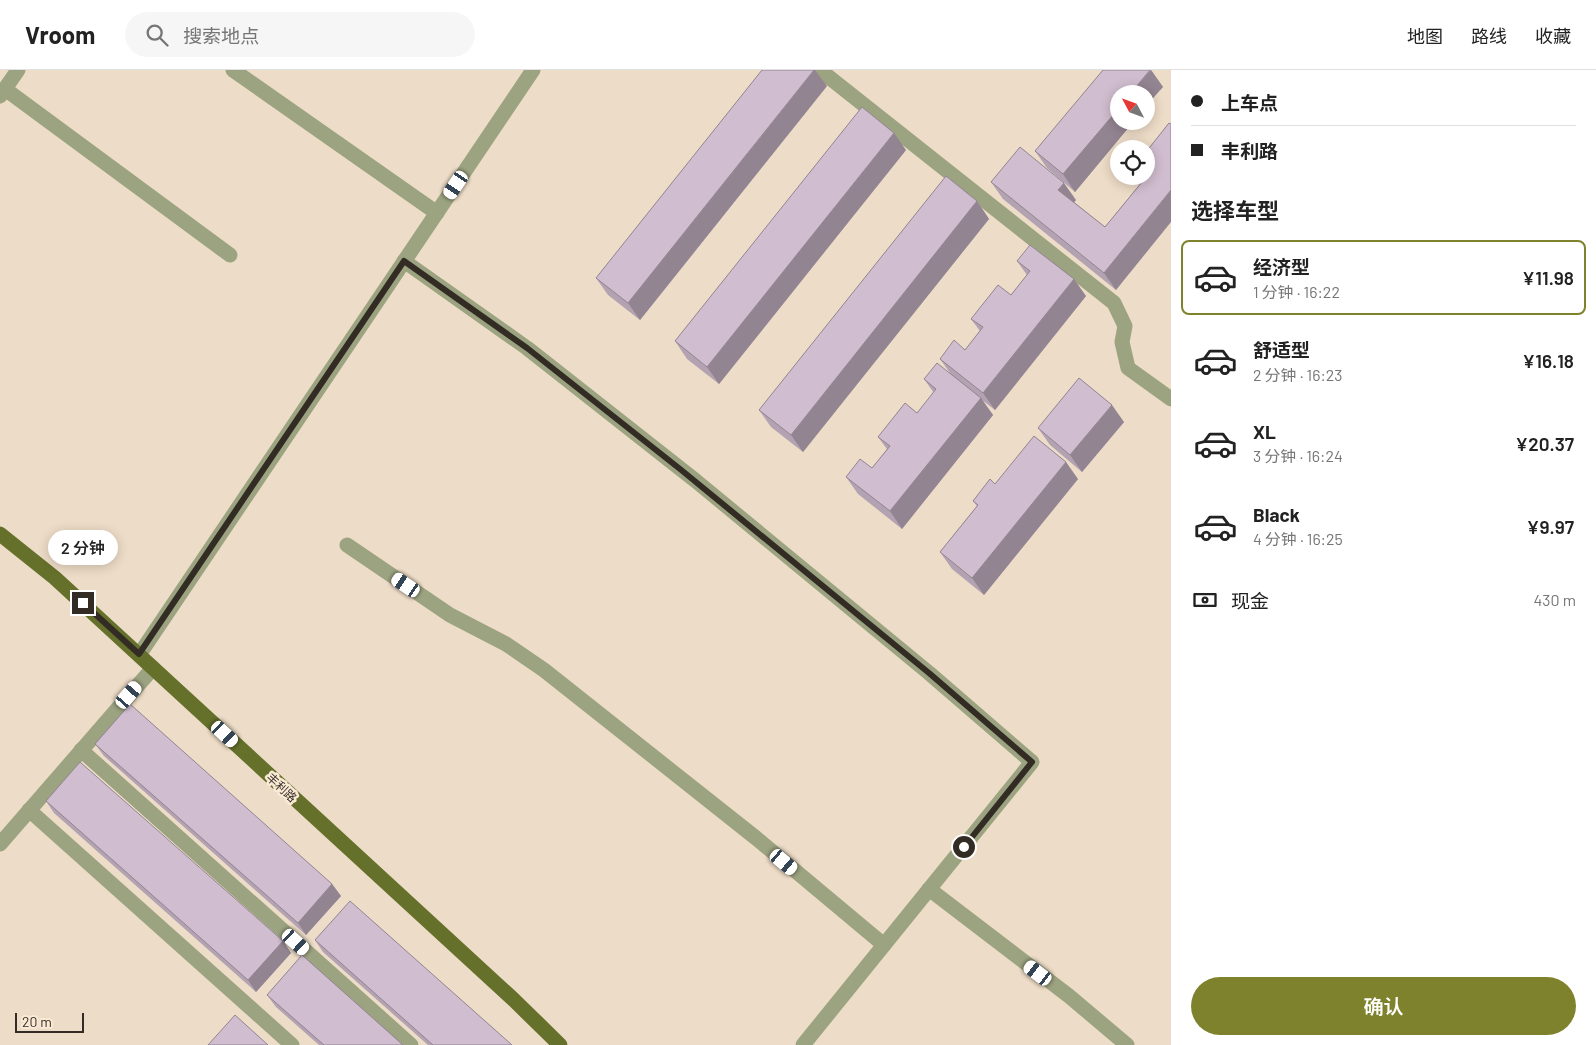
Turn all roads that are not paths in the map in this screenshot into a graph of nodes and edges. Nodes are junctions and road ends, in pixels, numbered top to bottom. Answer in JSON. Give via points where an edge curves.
{"nodes":[{"id":1,"x":18,"y":70,"type":"edge"},
{"id":2,"x":233,"y":70,"type":"edge"},
{"id":3,"x":533,"y":70,"type":"edge"},
{"id":4,"x":820,"y":70,"type":"edge"},
{"id":5,"x":2,"y":92,"type":"edge"},
{"id":6,"x":437,"y":213,"type":"junction"},
{"id":7,"x":230,"y":255,"type":"dead end"},
{"id":8,"x":404,"y":261,"type":"junction"},
{"id":9,"x":1171,"y":399,"type":"edge"},
{"id":10,"x":0,"y":534,"type":"edge"},
{"id":11,"x":347,"y":545,"type":"dead end"},
{"id":12,"x":139,"y":654,"type":"junction"},
{"id":13,"x":153,"y":668,"type":"junction"},
{"id":14,"x":81,"y":750,"type":"junction"},
{"id":15,"x":29,"y":810,"type":"junction"},
{"id":16,"x":0,"y":844,"type":"edge"},
{"id":17,"x":929,"y":889,"type":"junction"},
{"id":18,"x":884,"y":945,"type":"junction"},
{"id":19,"x":292,"y":1045,"type":"edge"},
{"id":20,"x":411,"y":1045,"type":"edge"},
{"id":21,"x":560,"y":1045,"type":"edge"},
{"id":22,"x":803,"y":1045,"type":"edge"},
{"id":23,"x":1127,"y":1045,"type":"edge"}],
"edges":[{"from":1,"to":5,"type":"street"},
{"from":2,"to":6,"type":"street"},
{"from":3,"to":6,"type":"street"},
{"from":4,"to":9,"type":"street","via":[[1114,303],[1125,326],[1122,342],[1128,368]]},
{"from":5,"to":7,"type":"street"},
{"from":6,"to":8,"type":"street"},
{"from":8,"to":12,"type":"street"},
{"from":8,"to":17,"type":"street","via":[[527,348],[680,469],[929,673],[1032,762]]},
{"from":10,"to":12,"type":"main road","name":"丰利路","via":[[55,578]]},
{"from":11,"to":18,"type":"street","via":[[450,616],[506,644],[544,670],[756,838]]},
{"from":12,"to":13,"type":"main road","name":"丰利路"},
{"from":13,"to":14,"type":"street"},
{"from":13,"to":21,"type":"main road","name":"丰利路"},
{"from":14,"to":15,"type":"street"},
{"from":14,"to":20,"type":"street"},
{"from":15,"to":16,"type":"street"},
{"from":15,"to":19,"type":"street"},
{"from":17,"to":18,"type":"street"},
{"from":17,"to":23,"type":"street","via":[[1069,996]]},
{"from":18,"to":22,"type":"street"}]}
